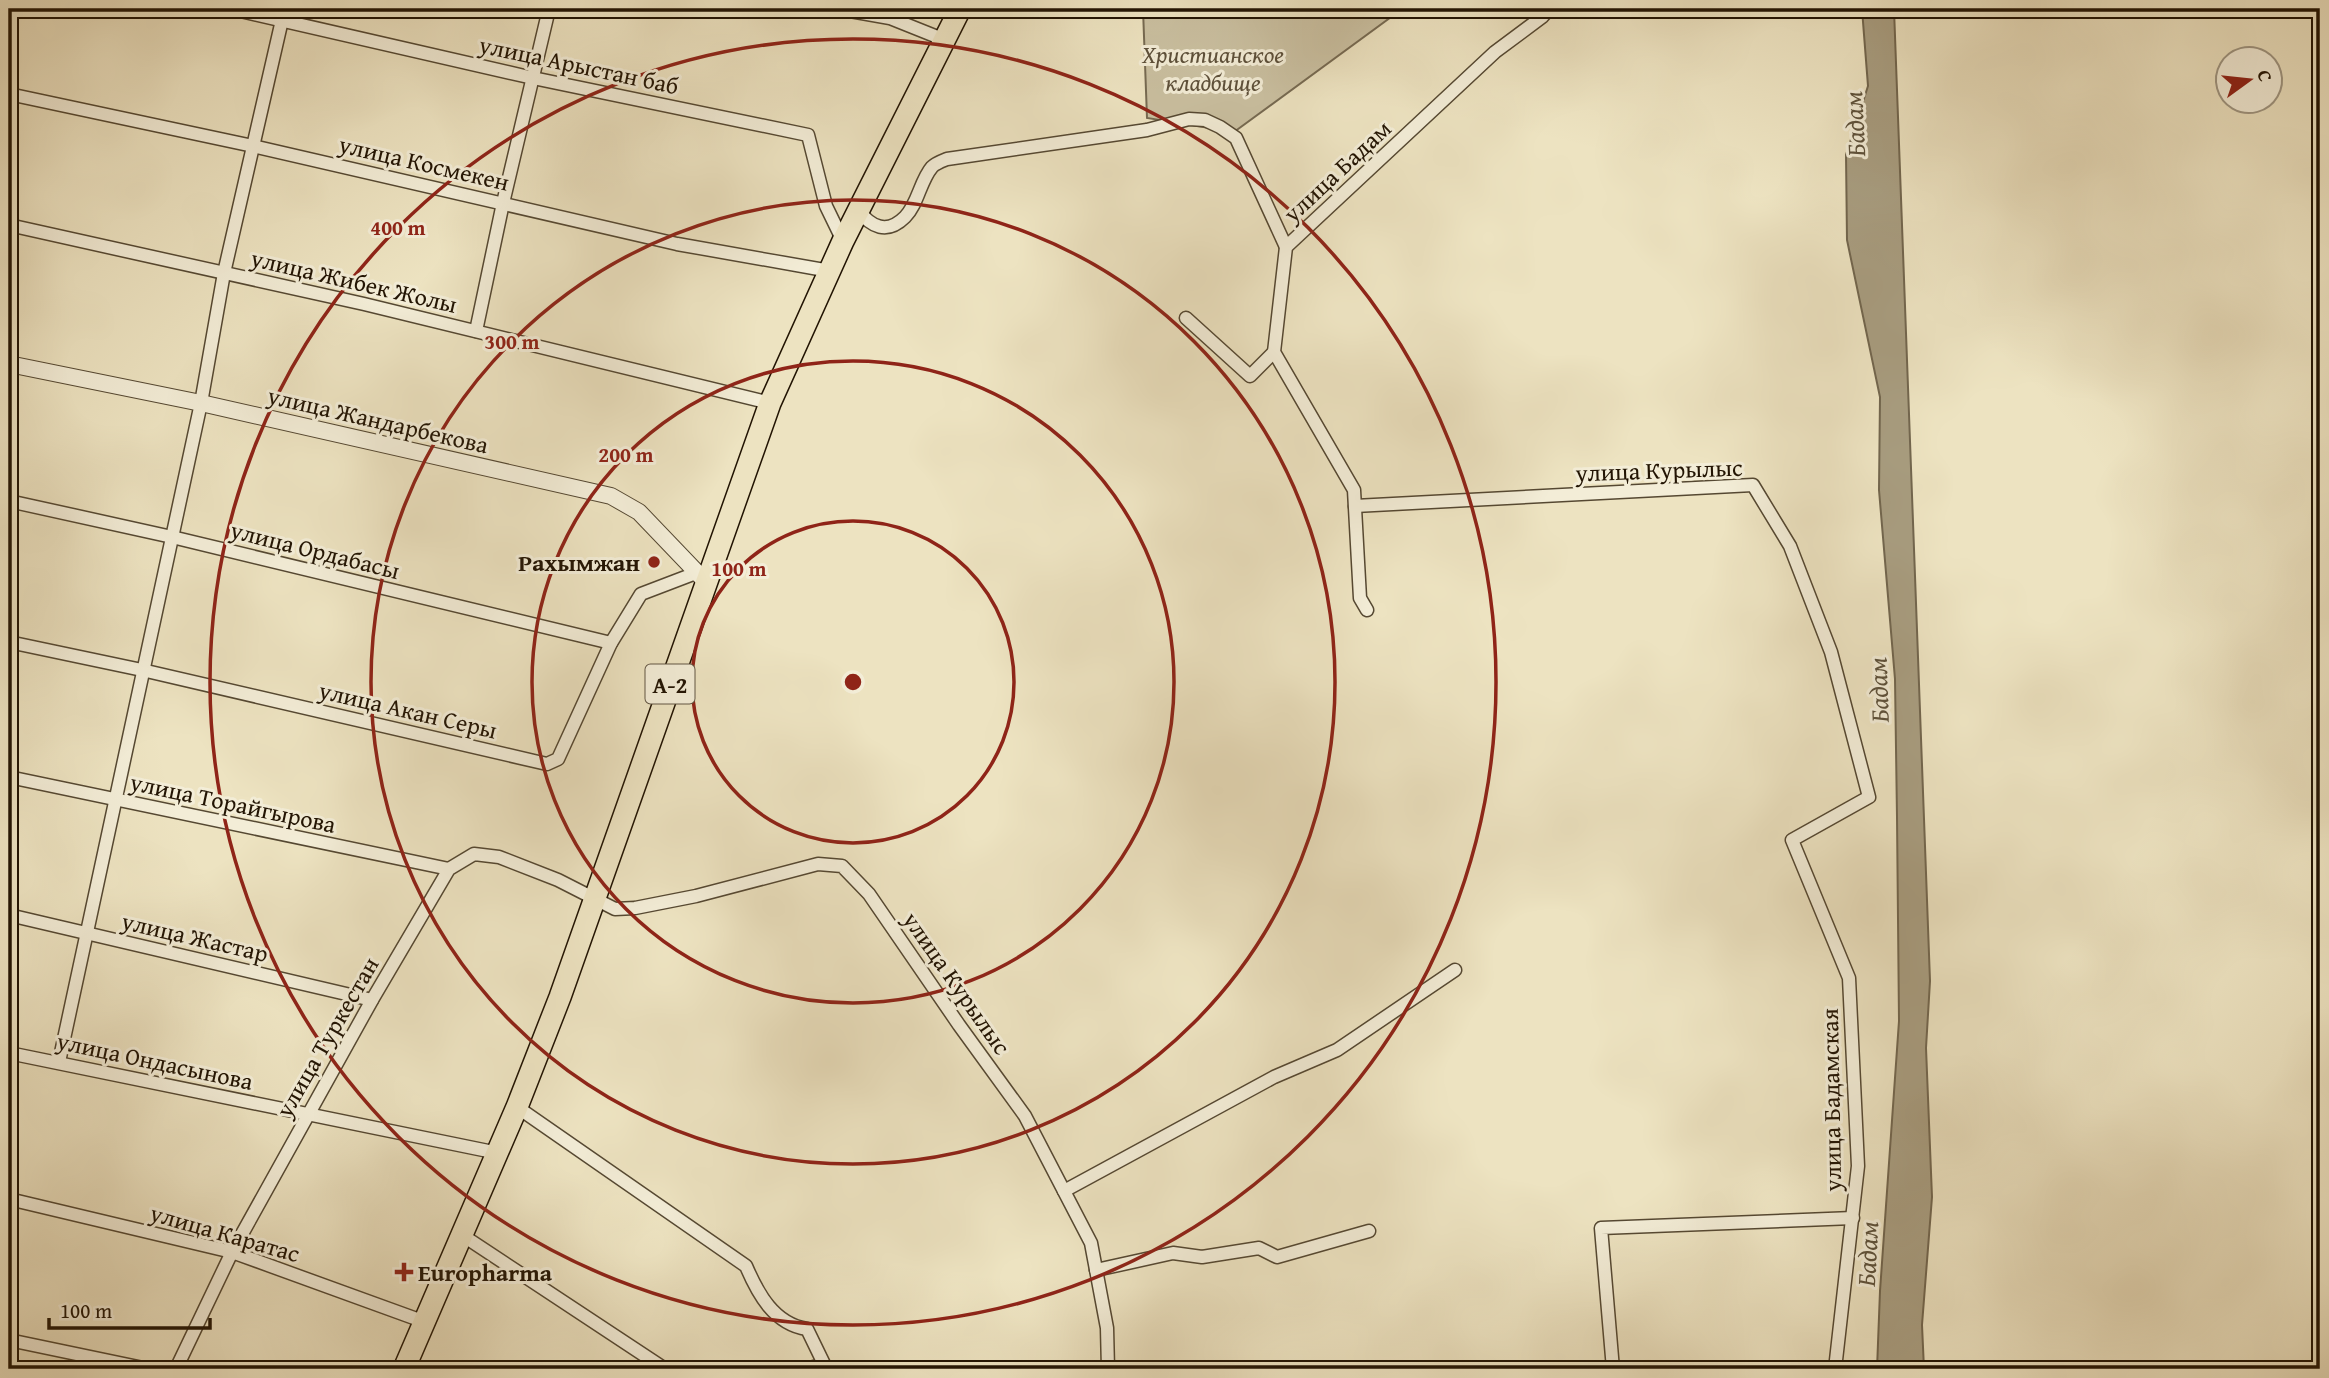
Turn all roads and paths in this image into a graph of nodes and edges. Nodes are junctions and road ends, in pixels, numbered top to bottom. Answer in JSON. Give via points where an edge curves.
{"nodes":[{"id":1,"x":232,"y":9,"type":"edge"},
{"id":2,"x":549,"y":9,"type":"edge"},
{"id":3,"x":839,"y":9,"type":"edge"},
{"id":4,"x":960,"y":9,"type":"edge"},
{"id":5,"x":1549,"y":9,"type":"edge"},
{"id":6,"x":282,"y":20,"type":"junction"},
{"id":7,"x":945,"y":40,"type":"junction"},
{"id":8,"x":533,"y":78,"type":"junction"},
{"id":9,"x":9,"y":94,"type":"edge"},
{"id":10,"x":253,"y":146,"type":"junction"},
{"id":11,"x":503,"y":203,"type":"junction"},
{"id":12,"x":858,"y":210,"type":"junction"},
{"id":13,"x":9,"y":225,"type":"edge"},
{"id":14,"x":843,"y":241,"type":"junction"},
{"id":15,"x":1286,"y":247,"type":"junction"},
{"id":16,"x":830,"y":271,"type":"junction"},
{"id":17,"x":224,"y":273,"type":"junction"},
{"id":18,"x":1185,"y":318,"type":"dead end"},
{"id":19,"x":476,"y":331,"type":"junction"},
{"id":20,"x":1274,"y":352,"type":"junction"},
{"id":21,"x":9,"y":364,"type":"edge"},
{"id":22,"x":201,"y":403,"type":"junction"},
{"id":23,"x":770,"y":403,"type":"junction"},
{"id":24,"x":9,"y":501,"type":"edge"},
{"id":25,"x":1355,"y":506,"type":"junction"},
{"id":26,"x":172,"y":537,"type":"junction"},
{"id":27,"x":701,"y":578,"type":"junction"},
{"id":28,"x":1367,"y":610,"type":"dead end"},
{"id":29,"x":9,"y":642,"type":"edge"},
{"id":30,"x":611,"y":643,"type":"junction"},
{"id":31,"x":142,"y":670,"type":"junction"},
{"id":32,"x":9,"y":777,"type":"edge"},
{"id":33,"x":116,"y":799,"type":"junction"},
{"id":34,"x":1792,"y":840,"type":"joint"},
{"id":35,"x":449,"y":869,"type":"junction"},
{"id":36,"x":593,"y":898,"type":"junction"},
{"id":37,"x":9,"y":915,"type":"edge"},
{"id":38,"x":87,"y":933,"type":"junction"},
{"id":39,"x":1455,"y":970,"type":"dead end"},
{"id":40,"x":372,"y":1000,"type":"junction"},
{"id":41,"x":9,"y":1053,"type":"edge"},
{"id":42,"x":59,"y":1062,"type":"junction"},
{"id":43,"x":517,"y":1107,"type":"junction"},
{"id":44,"x":307,"y":1114,"type":"junction"},
{"id":45,"x":498,"y":1153,"type":"junction"},
{"id":46,"x":1064,"y":1191,"type":"junction"},
{"id":47,"x":9,"y":1199,"type":"edge"},
{"id":48,"x":1853,"y":1218,"type":"junction"},
{"id":49,"x":1369,"y":1231,"type":"dead end"},
{"id":50,"x":462,"y":1235,"type":"junction"},
{"id":51,"x":232,"y":1252,"type":"junction"},
{"id":52,"x":1096,"y":1270,"type":"junction"},
{"id":53,"x":425,"y":1322,"type":"junction"},
{"id":54,"x":9,"y":1340,"type":"edge"},
{"id":55,"x":148,"y":1369,"type":"edge"},
{"id":56,"x":176,"y":1369,"type":"edge"},
{"id":57,"x":404,"y":1369,"type":"edge"},
{"id":58,"x":665,"y":1369,"type":"edge"},
{"id":59,"x":807,"y":1369,"type":"edge"},
{"id":60,"x":1108,"y":1369,"type":"edge"},
{"id":61,"x":1613,"y":1369,"type":"edge"},
{"id":62,"x":1835,"y":1369,"type":"edge"}],
"edges":[{"from":1,"to":6,"type":"street","name":"улица Арыстан баб"},
{"from":2,"to":8,"type":"street"},
{"from":3,"to":7,"type":"street","via":[[890,18]]},
{"from":4,"to":7,"type":"highway","number":"A-2"},
{"from":5,"to":15,"type":"street","name":"улица Бадам","via":[[1495,52]]},
{"from":6,"to":8,"type":"street","name":"улица Арыстан баб"},
{"from":6,"to":10,"type":"street"},
{"from":7,"to":12,"type":"highway","number":"A-2"},
{"from":8,"to":11,"type":"street"},
{"from":8,"to":14,"type":"street","name":"улица Арыстан баб","via":[[808,135],[826,206]]},
{"from":9,"to":10,"type":"street","name":"улица Космекен"},
{"from":10,"to":11,"type":"street","name":"улица Космекен"},
{"from":10,"to":17,"type":"street"},
{"from":11,"to":16,"type":"street","name":"улица Космекен","via":[[677,244]]},
{"from":11,"to":19,"type":"street"},
{"from":12,"to":14,"type":"highway","number":"A-2"},
{"from":12,"to":15,"type":"street","via":[[878,228],[890,226],[905,217],[933,165],[947,159],[1205,120],[1236,138]]},
{"from":13,"to":17,"type":"street","name":"улица Жибек Жолы"},
{"from":14,"to":16,"type":"highway","number":"A-2"},
{"from":15,"to":20,"type":"street","name":"улица Бадам"},
{"from":16,"to":23,"type":"highway","number":"A-2"},
{"from":17,"to":19,"type":"street","name":"улица Жибек Жолы"},
{"from":17,"to":22,"type":"street"},
{"from":18,"to":20,"type":"street","via":[[1250,376]]},
{"from":19,"to":23,"type":"street","name":"улица Жибек Жолы"},
{"from":20,"to":25,"type":"street","via":[[1354,490]]},
{"from":21,"to":22,"type":"street","name":"улица Жандарбекова"},
{"from":22,"to":26,"type":"street"},
{"from":22,"to":27,"type":"street","name":"улица Жандарбекова","via":[[611,496],[639,512]]},
{"from":23,"to":27,"type":"highway","number":"A-2"},
{"from":24,"to":26,"type":"street","name":"улица Ордабасы"},
{"from":25,"to":28,"type":"street","via":[[1360,598]]},
{"from":25,"to":34,"type":"street","name":"улица Курылыс","via":[[1753,485],[1790,546],[1831,652],[1869,797]]},
{"from":26,"to":30,"type":"street","name":"улица Ордабасы"},
{"from":26,"to":31,"type":"street"},
{"from":27,"to":30,"type":"street","name":"улица Акан Серы","via":[[641,594]]},
{"from":27,"to":36,"type":"highway","number":"A-2"},
{"from":29,"to":31,"type":"street","name":"улица Акан Серы"},
{"from":30,"to":31,"type":"street","name":"улица Акан Серы","via":[[558,759],[547,764]]},
{"from":31,"to":33,"type":"street"},
{"from":32,"to":33,"type":"street","name":"улица Торайгырова"},
{"from":33,"to":35,"type":"street","name":"улица Торайгырова"},
{"from":33,"to":38,"type":"street"},
{"from":34,"to":48,"type":"street","name":"улица Бадамская","via":[[1849,978],[1858,1166]]},
{"from":35,"to":36,"type":"street","via":[[474,853],[499,857]]},
{"from":35,"to":40,"type":"street","name":"улица Туркестан"},
{"from":36,"to":43,"type":"highway","number":"A-2"},
{"from":36,"to":46,"type":"street","name":"улица Курылыс","via":[[615,909],[635,908],[818,864],[842,866],[869,894],[1025,1115]]},
{"from":37,"to":38,"type":"street","name":"улица Жастар"},
{"from":38,"to":40,"type":"street","name":"улица Жастар"},
{"from":38,"to":42,"type":"street"},
{"from":39,"to":46,"type":"street","via":[[1336,1050],[1274,1077]]},
{"from":40,"to":44,"type":"street","name":"улица Туркестан"},
{"from":41,"to":42,"type":"street","name":"улица Ондасынова"},
{"from":42,"to":44,"type":"street","name":"улица Ондасынова"},
{"from":43,"to":45,"type":"highway","number":"A-2"},
{"from":43,"to":59,"type":"street","via":[[746,1266],[761,1299],[792,1327],[807,1329],[824,1364]]},
{"from":44,"to":45,"type":"street","name":"улица Ондасынова"},
{"from":44,"to":51,"type":"street","name":"улица Туркестан"},
{"from":45,"to":50,"type":"highway","number":"A-2"},
{"from":46,"to":52,"type":"street","name":"улица Курылыс","via":[[1091,1243]]},
{"from":47,"to":51,"type":"street","name":"улица Каратас"},
{"from":48,"to":61,"type":"street","via":[[1601,1228]]},
{"from":48,"to":62,"type":"street","name":"улица Бадамская"},
{"from":49,"to":52,"type":"street","via":[[1277,1257],[1259,1248],[1202,1257],[1173,1253]]},
{"from":50,"to":53,"type":"highway","number":"A-2"},
{"from":50,"to":58,"type":"street"},
{"from":51,"to":53,"type":"street","name":"улица Каратас"},
{"from":51,"to":56,"type":"street","name":"улица Туркестан"},
{"from":52,"to":60,"type":"street","name":"улица Курылыс","via":[[1107,1328]]},
{"from":53,"to":57,"type":"highway","number":"A-2"},
{"from":54,"to":55,"type":"street"}]}
